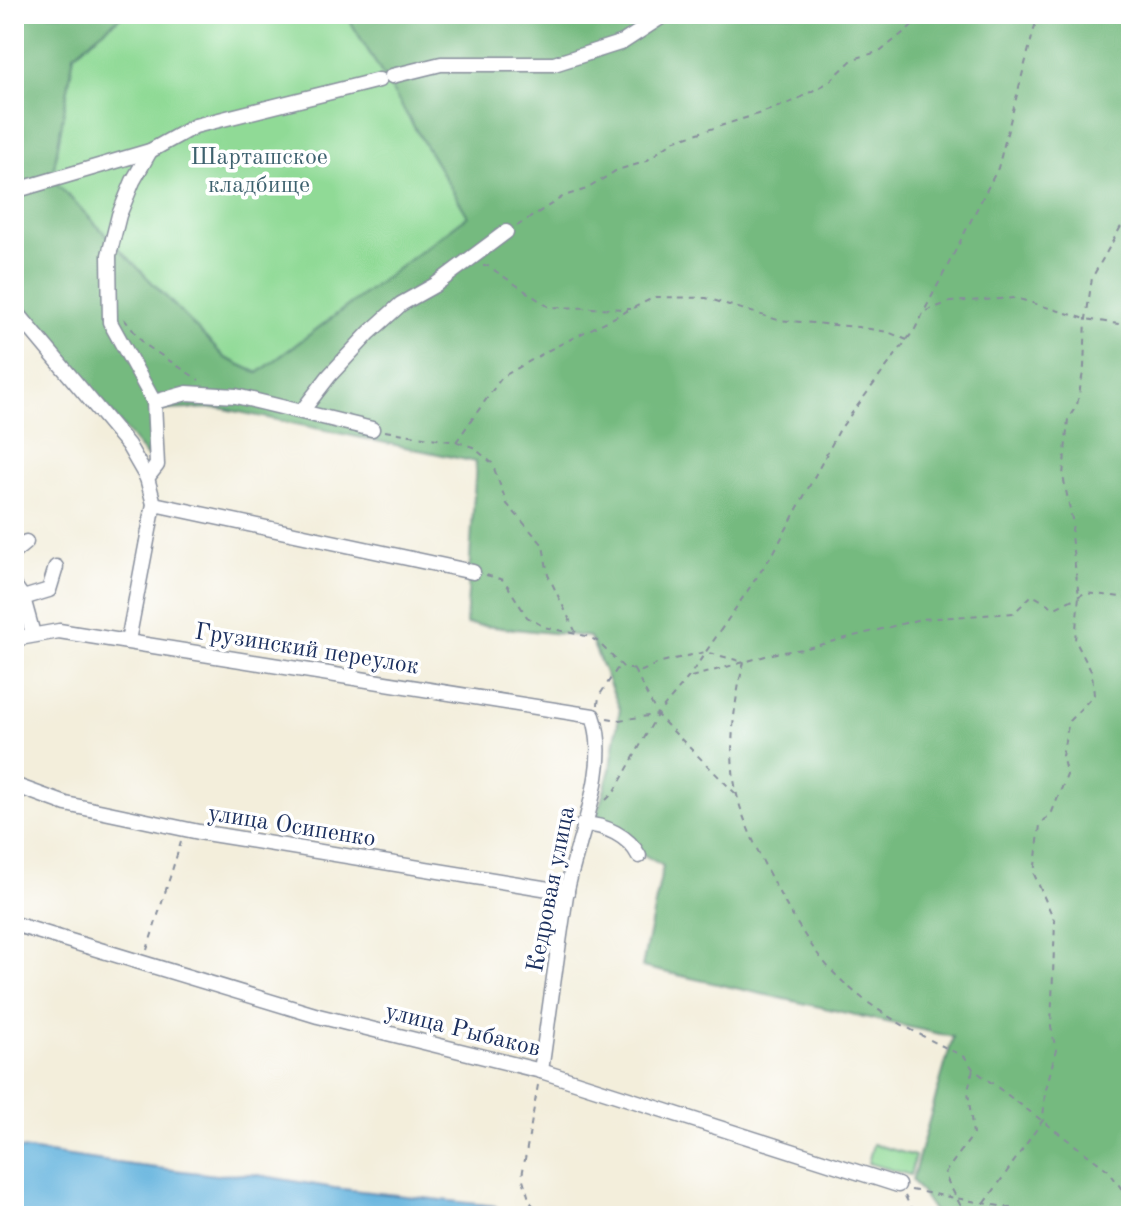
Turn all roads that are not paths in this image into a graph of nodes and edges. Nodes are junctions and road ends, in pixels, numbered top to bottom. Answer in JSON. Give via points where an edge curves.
{"nodes":[{"id":1,"x":666,"y":14,"type":"edge"},
{"id":2,"x":150,"y":151,"type":"junction"},
{"id":3,"x":14,"y":191,"type":"edge"},
{"id":4,"x":506,"y":232,"type":"road end"},
{"id":5,"x":14,"y":309,"type":"edge"},
{"id":6,"x":154,"y":402,"type":"junction"},
{"id":7,"x":302,"y":411,"type":"junction"},
{"id":8,"x":372,"y":429,"type":"road end"},
{"id":9,"x":147,"y":478,"type":"junction"},
{"id":10,"x":154,"y":504,"type":"junction"},
{"id":11,"x":56,"y":567,"type":"dead end"},
{"id":12,"x":473,"y":572,"type":"road end"},
{"id":13,"x":14,"y":585,"type":"edge"},
{"id":14,"x":23,"y":598,"type":"junction"},
{"id":15,"x":33,"y":634,"type":"junction"},
{"id":16,"x":14,"y":639,"type":"edge"},
{"id":17,"x":128,"y":641,"type":"junction"},
{"id":18,"x":593,"y":716,"type":"joint"},
{"id":19,"x":14,"y":785,"type":"edge"},
{"id":20,"x":583,"y":824,"type":"junction"},
{"id":21,"x":639,"y":856,"type":"dead end"},
{"id":22,"x":567,"y":892,"type":"junction"},
{"id":23,"x":14,"y":924,"type":"edge"},
{"id":24,"x":541,"y":1071,"type":"junction"},
{"id":25,"x":898,"y":1185,"type":"road end"}],
"edges":[{"from":1,"to":2,"type":"street","via":[[623,42],[554,64],[441,64],[195,126]]},
{"from":2,"to":3,"type":"street"},
{"from":2,"to":6,"type":"street","via":[[119,215],[109,255],[109,299],[110,322]]},
{"from":4,"to":7,"type":"street","via":[[401,304]]},
{"from":5,"to":9,"type":"street","via":[[128,445]]},
{"from":6,"to":7,"type":"street","via":[[187,393],[212,394]]},
{"from":6,"to":9,"type":"street","via":[[157,465]]},
{"from":7,"to":8,"type":"street"},
{"from":9,"to":10,"type":"street"},
{"from":10,"to":12,"type":"street"},
{"from":10,"to":17,"type":"street"},
{"from":11,"to":14,"type":"street","via":[[49,590]]},
{"from":13,"to":14,"type":"street"},
{"from":14,"to":15,"type":"street"},
{"from":15,"to":16,"type":"street","name":"Грузинский переулок"},
{"from":15,"to":17,"type":"street","name":"Грузинский переулок","via":[[59,631]]},
{"from":17,"to":18,"type":"street","name":"Грузинский переулок"},
{"from":18,"to":20,"type":"street","name":"Кедровая улица","via":[[600,736],[597,778]]},
{"from":19,"to":22,"type":"street","name":"улица Осипенко","via":[[66,804],[185,829]]},
{"from":20,"to":21,"type":"street","via":[[601,825],[633,844]]},
{"from":20,"to":22,"type":"street","name":"Кедровая улица"},
{"from":22,"to":24,"type":"street","name":"Кедровая улица"},
{"from":23,"to":24,"type":"street","name":"улица Рыбаков","via":[[318,1016]]},
{"from":24,"to":25,"type":"street","name":"улица Рыбаков"}]}
